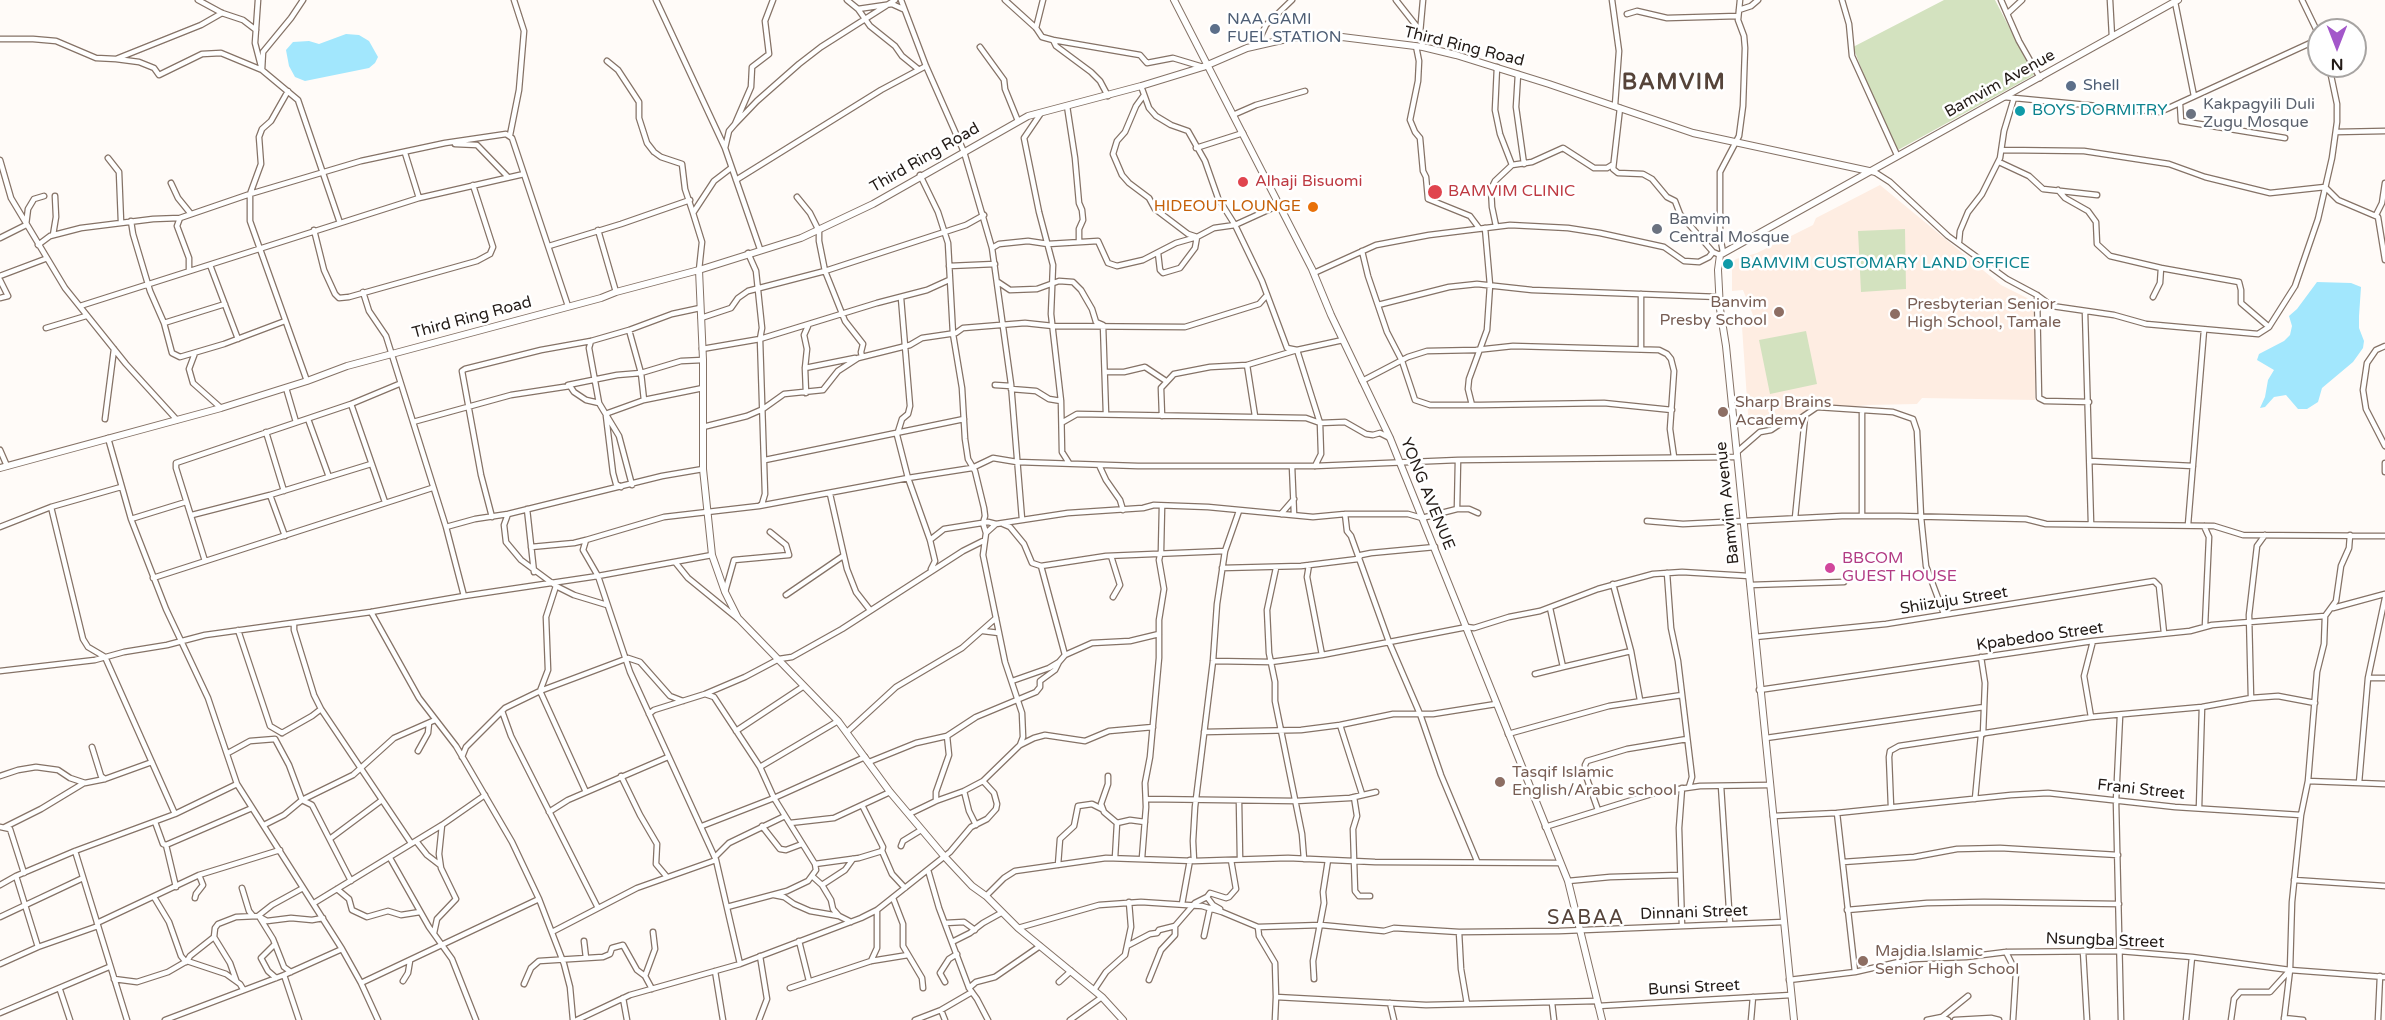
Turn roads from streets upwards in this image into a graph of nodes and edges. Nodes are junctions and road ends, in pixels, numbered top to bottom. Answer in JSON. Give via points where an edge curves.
{"nodes":[{"id":1,"x":198,"y":0,"type":"edge"},
{"id":2,"x":258,"y":0,"type":"edge"},
{"id":3,"x":303,"y":0,"type":"edge"},
{"id":4,"x":514,"y":0,"type":"edge"},
{"id":5,"x":656,"y":0,"type":"edge"},
{"id":6,"x":773,"y":0,"type":"edge"},
{"id":7,"x":847,"y":0,"type":"edge"},
{"id":8,"x":895,"y":0,"type":"edge"},
{"id":9,"x":901,"y":0,"type":"edge"},
{"id":10,"x":1005,"y":0,"type":"edge"},
{"id":11,"x":1043,"y":0,"type":"edge"},
{"id":12,"x":1174,"y":0,"type":"edge"},
{"id":13,"x":1396,"y":0,"type":"edge"},
{"id":14,"x":1423,"y":0,"type":"edge"},
{"id":15,"x":1612,"y":0,"type":"edge"},
{"id":16,"x":1740,"y":0,"type":"edge"},
{"id":17,"x":1758,"y":0,"type":"edge"},
{"id":18,"x":1842,"y":0,"type":"edge"},
{"id":19,"x":2001,"y":0,"type":"edge"},
{"id":20,"x":2022,"y":0,"type":"edge"},
{"id":21,"x":2110,"y":0,"type":"edge"},
{"id":22,"x":2302,"y":0,"type":"edge"},
{"id":23,"x":1290,"y":1,"type":"edge"},
{"id":24,"x":2177,"y":1,"type":"edge"},
{"id":25,"x":888,"y":4,"type":"junction"},
{"id":26,"x":858,"y":9,"type":"junction"},
{"id":27,"x":903,"y":9,"type":"junction"},
{"id":28,"x":222,"y":13,"type":"junction"},
{"id":29,"x":1739,"y":13,"type":"junction"},
{"id":30,"x":2008,"y":13,"type":"junction"},
{"id":31,"x":1627,"y":15,"type":"dead end"},
{"id":32,"x":2310,"y":18,"type":"edge"},
{"id":33,"x":864,"y":19,"type":"junction"},
{"id":34,"x":1036,"y":28,"type":"junction"},
{"id":35,"x":256,"y":30,"type":"junction"},
{"id":36,"x":1420,"y":33,"type":"junction"},
{"id":37,"x":2112,"y":37,"type":"junction"},
{"id":38,"x":0,"y":39,"type":"edge"},
{"id":39,"x":1053,"y":40,"type":"junction"},
{"id":40,"x":1259,"y":45,"type":"junction"},
{"id":41,"x":2307,"y":46,"type":"edge"},
{"id":42,"x":980,"y":47,"type":"dead end"},
{"id":43,"x":1420,"y":47,"type":"junction"},
{"id":44,"x":116,"y":59,"type":"junction"},
{"id":45,"x":607,"y":61,"type":"dead end"},
{"id":46,"x":926,"y":66,"type":"junction"},
{"id":47,"x":1205,"y":66,"type":"junction"},
{"id":48,"x":1497,"y":67,"type":"junction"},
{"id":49,"x":918,"y":69,"type":"junction"},
{"id":50,"x":262,"y":70,"type":"junction"},
{"id":51,"x":1518,"y":74,"type":"junction"},
{"id":52,"x":2040,"y":78,"type":"junction"},
{"id":53,"x":2332,"y":78,"type":"edge"},
{"id":54,"x":1141,"y":86,"type":"junction"},
{"id":55,"x":288,"y":91,"type":"junction"},
{"id":56,"x":1305,"y":91,"type":"dead end"},
{"id":57,"x":1144,"y":95,"type":"junction"},
{"id":58,"x":1108,"y":96,"type":"junction"},
{"id":59,"x":2194,"y":96,"type":"junction"},
{"id":60,"x":2004,"y":97,"type":"junction"},
{"id":61,"x":2014,"y":98,"type":"junction"},
{"id":62,"x":2180,"y":104,"type":"junction"},
{"id":63,"x":1066,"y":106,"type":"junction"},
{"id":64,"x":1618,"y":106,"type":"junction"},
{"id":65,"x":1041,"y":113,"type":"junction"},
{"id":66,"x":1233,"y":115,"type":"junction"},
{"id":67,"x":1017,"y":121,"type":"junction"},
{"id":68,"x":735,"y":124,"type":"junction"},
{"id":69,"x":2385,"y":131,"type":"edge"},
{"id":70,"x":2336,"y":132,"type":"junction"},
{"id":71,"x":1243,"y":133,"type":"junction"},
{"id":72,"x":510,"y":135,"type":"junction"},
{"id":73,"x":2285,"y":138,"type":"dead end"},
{"id":74,"x":445,"y":143,"type":"junction"},
{"id":75,"x":1735,"y":144,"type":"junction"},
{"id":76,"x":725,"y":148,"type":"junction"},
{"id":77,"x":1197,"y":148,"type":"junction"},
{"id":78,"x":2003,"y":150,"type":"junction"},
{"id":79,"x":964,"y":152,"type":"junction"},
{"id":80,"x":405,"y":153,"type":"junction"},
{"id":81,"x":1897,"y":155,"type":"junction"},
{"id":82,"x":108,"y":158,"type":"dead end"},
{"id":83,"x":0,"y":160,"type":"edge"},
{"id":84,"x":1998,"y":162,"type":"junction"},
{"id":85,"x":1524,"y":164,"type":"junction"},
{"id":86,"x":1512,"y":165,"type":"junction"},
{"id":87,"x":1612,"y":165,"type":"junction"},
{"id":88,"x":730,"y":168,"type":"junction"},
{"id":89,"x":324,"y":171,"type":"junction"},
{"id":90,"x":1869,"y":171,"type":"junction"},
{"id":91,"x":524,"y":174,"type":"junction"},
{"id":92,"x":920,"y":175,"type":"junction"},
{"id":93,"x":508,"y":177,"type":"junction"},
{"id":94,"x":736,"y":180,"type":"junction"},
{"id":95,"x":171,"y":183,"type":"dead end"},
{"id":96,"x":2385,"y":183,"type":"edge"},
{"id":97,"x":473,"y":185,"type":"junction"},
{"id":98,"x":2325,"y":187,"type":"junction"},
{"id":99,"x":2058,"y":190,"type":"junction"},
{"id":100,"x":250,"y":194,"type":"junction"},
{"id":101,"x":2097,"y":195,"type":"dead end"},
{"id":102,"x":44,"y":196,"type":"dead end"},
{"id":103,"x":55,"y":196,"type":"dead end"},
{"id":104,"x":797,"y":197,"type":"dead end"},
{"id":105,"x":419,"y":198,"type":"junction"},
{"id":106,"x":690,"y":200,"type":"junction"},
{"id":107,"x":1279,"y":205,"type":"junction"},
{"id":108,"x":693,"y":213,"type":"junction"},
{"id":109,"x":191,"y":214,"type":"junction"},
{"id":110,"x":2376,"y":215,"type":"junction"},
{"id":111,"x":984,"y":216,"type":"junction"},
{"id":112,"x":180,"y":218,"type":"junction"},
{"id":113,"x":131,"y":221,"type":"junction"},
{"id":114,"x":121,"y":222,"type":"junction"},
{"id":115,"x":340,"y":223,"type":"junction"},
{"id":116,"x":26,"y":225,"type":"junction"},
{"id":117,"x":1235,"y":225,"type":"junction"},
{"id":118,"x":1496,"y":226,"type":"junction"},
{"id":119,"x":1482,"y":228,"type":"junction"},
{"id":120,"x":314,"y":230,"type":"junction"},
{"id":121,"x":598,"y":230,"type":"junction"},
{"id":122,"x":819,"y":231,"type":"junction"},
{"id":123,"x":944,"y":231,"type":"junction"},
{"id":124,"x":53,"y":235,"type":"junction"},
{"id":125,"x":1197,"y":237,"type":"junction"},
{"id":126,"x":0,"y":238,"type":"edge"},
{"id":127,"x":1079,"y":242,"type":"junction"},
{"id":128,"x":1959,"y":242,"type":"junction"},
{"id":129,"x":1048,"y":244,"type":"junction"},
{"id":130,"x":38,"y":245,"type":"junction"},
{"id":131,"x":549,"y":246,"type":"junction"},
{"id":132,"x":992,"y":248,"type":"junction"},
{"id":133,"x":259,"y":249,"type":"junction"},
{"id":134,"x":760,"y":249,"type":"junction"},
{"id":135,"x":1362,"y":251,"type":"junction"},
{"id":136,"x":1158,"y":253,"type":"junction"},
{"id":137,"x":1718,"y":253,"type":"junction"},
{"id":138,"x":748,"y":254,"type":"junction"},
{"id":139,"x":45,"y":259,"type":"junction"},
{"id":140,"x":2385,"y":260,"type":"edge"},
{"id":141,"x":995,"y":264,"type":"junction"},
{"id":142,"x":210,"y":265,"type":"junction"},
{"id":143,"x":949,"y":266,"type":"junction"},
{"id":144,"x":2161,"y":268,"type":"junction"},
{"id":145,"x":699,"y":270,"type":"junction"},
{"id":146,"x":825,"y":271,"type":"junction"},
{"id":147,"x":189,"y":272,"type":"junction"},
{"id":148,"x":1314,"y":273,"type":"junction"},
{"id":149,"x":0,"y":278,"type":"edge"},
{"id":150,"x":949,"y":280,"type":"junction"},
{"id":151,"x":998,"y":282,"type":"junction"},
{"id":152,"x":148,"y":284,"type":"junction"},
{"id":153,"x":1052,"y":284,"type":"junction"},
{"id":154,"x":1490,"y":285,"type":"junction"},
{"id":155,"x":758,"y":289,"type":"junction"},
{"id":156,"x":363,"y":292,"type":"junction"},
{"id":157,"x":616,"y":292,"type":"junction"},
{"id":158,"x":1267,"y":294,"type":"junction"},
{"id":159,"x":1641,"y":294,"type":"junction"},
{"id":160,"x":2037,"y":295,"type":"junction"},
{"id":161,"x":1719,"y":297,"type":"junction"},
{"id":162,"x":2154,"y":297,"type":"dead end"},
{"id":163,"x":0,"y":298,"type":"edge"},
{"id":164,"x":901,"y":298,"type":"junction"},
{"id":165,"x":225,"y":304,"type":"junction"},
{"id":166,"x":1259,"y":304,"type":"junction"},
{"id":167,"x":1378,"y":305,"type":"junction"},
{"id":168,"x":80,"y":306,"type":"junction"},
{"id":169,"x":568,"y":306,"type":"junction"},
{"id":170,"x":700,"y":308,"type":"junction"},
{"id":171,"x":1271,"y":308,"type":"junction"},
{"id":172,"x":2085,"y":312,"type":"junction"},
{"id":173,"x":842,"y":314,"type":"junction"},
{"id":174,"x":86,"y":316,"type":"junction"},
{"id":175,"x":701,"y":318,"type":"junction"},
{"id":176,"x":285,"y":321,"type":"junction"},
{"id":177,"x":164,"y":323,"type":"junction"},
{"id":178,"x":1003,"y":324,"type":"junction"},
{"id":179,"x":809,"y":325,"type":"junction"},
{"id":180,"x":1053,"y":326,"type":"junction"},
{"id":181,"x":1103,"y":326,"type":"junction"},
{"id":182,"x":2269,"y":327,"type":"junction"},
{"id":183,"x":46,"y":328,"type":"dead end"},
{"id":184,"x":629,"y":330,"type":"junction"},
{"id":185,"x":2204,"y":330,"type":"junction"},
{"id":186,"x":953,"y":334,"type":"junction"},
{"id":187,"x":238,"y":339,"type":"junction"},
{"id":188,"x":760,"y":339,"type":"junction"},
{"id":189,"x":591,"y":340,"type":"junction"},
{"id":190,"x":1342,"y":340,"type":"junction"},
{"id":191,"x":581,"y":342,"type":"junction"},
{"id":192,"x":904,"y":345,"type":"junction"},
{"id":193,"x":2385,"y":346,"type":"edge"},
{"id":194,"x":589,"y":348,"type":"junction"},
{"id":195,"x":114,"y":349,"type":"junction"},
{"id":196,"x":702,"y":349,"type":"junction"},
{"id":197,"x":1481,"y":349,"type":"junction"},
{"id":198,"x":1641,"y":349,"type":"junction"},
{"id":199,"x":1297,"y":350,"type":"junction"},
{"id":200,"x":195,"y":353,"type":"junction"},
{"id":201,"x":390,"y":353,"type":"junction"},
{"id":202,"x":860,"y":357,"type":"junction"},
{"id":203,"x":703,"y":360,"type":"junction"},
{"id":204,"x":1402,"y":361,"type":"junction"},
{"id":205,"x":1247,"y":365,"type":"junction"},
{"id":206,"x":805,"y":368,"type":"junction"},
{"id":207,"x":1106,"y":372,"type":"junction"},
{"id":208,"x":641,"y":373,"type":"junction"},
{"id":209,"x":595,"y":380,"type":"junction"},
{"id":210,"x":308,"y":381,"type":"junction"},
{"id":211,"x":1166,"y":381,"type":"junction"},
{"id":212,"x":1362,"y":381,"type":"junction"},
{"id":213,"x":399,"y":384,"type":"junction"},
{"id":214,"x":995,"y":385,"type":"dead end"},
{"id":215,"x":565,"y":386,"type":"junction"},
{"id":216,"x":1011,"y":387,"type":"junction"},
{"id":217,"x":286,"y":388,"type":"junction"},
{"id":218,"x":704,"y":388,"type":"junction"},
{"id":219,"x":806,"y":393,"type":"junction"},
{"id":220,"x":644,"y":400,"type":"junction"},
{"id":221,"x":1061,"y":401,"type":"junction"},
{"id":222,"x":2089,"y":402,"type":"junction"},
{"id":223,"x":599,"y":403,"type":"junction"},
{"id":224,"x":351,"y":404,"type":"junction"},
{"id":225,"x":1472,"y":405,"type":"junction"},
{"id":226,"x":221,"y":408,"type":"junction"},
{"id":227,"x":468,"y":408,"type":"junction"},
{"id":228,"x":763,"y":409,"type":"junction"},
{"id":229,"x":1672,"y":410,"type":"junction"},
{"id":230,"x":1862,"y":411,"type":"junction"},
{"id":231,"x":1106,"y":414,"type":"junction"},
{"id":232,"x":606,"y":416,"type":"junction"},
{"id":233,"x":1162,"y":416,"type":"junction"},
{"id":234,"x":1255,"y":416,"type":"junction"},
{"id":235,"x":1805,"y":417,"type":"junction"},
{"id":236,"x":308,"y":418,"type":"junction"},
{"id":237,"x":105,"y":419,"type":"dead end"},
{"id":238,"x":963,"y":419,"type":"junction"},
{"id":239,"x":177,"y":420,"type":"junction"},
{"id":240,"x":296,"y":422,"type":"junction"},
{"id":241,"x":413,"y":422,"type":"junction"},
{"id":242,"x":1063,"y":422,"type":"junction"},
{"id":243,"x":1320,"y":423,"type":"junction"},
{"id":244,"x":703,"y":427,"type":"junction"},
{"id":245,"x":899,"y":431,"type":"junction"},
{"id":246,"x":266,"y":432,"type":"junction"},
{"id":247,"x":108,"y":437,"type":"junction"},
{"id":248,"x":1390,"y":438,"type":"junction"},
{"id":249,"x":2385,"y":446,"type":"edge"},
{"id":250,"x":0,"y":450,"type":"edge"},
{"id":251,"x":1062,"y":452,"type":"junction"},
{"id":252,"x":1737,"y":455,"type":"junction"},
{"id":253,"x":1674,"y":457,"type":"junction"},
{"id":254,"x":765,"y":460,"type":"junction"},
{"id":255,"x":1458,"y":460,"type":"junction"},
{"id":256,"x":2090,"y":461,"type":"junction"},
{"id":257,"x":1017,"y":462,"type":"junction"},
{"id":258,"x":1053,"y":462,"type":"junction"},
{"id":259,"x":1069,"y":463,"type":"junction"},
{"id":260,"x":1400,"y":463,"type":"junction"},
{"id":261,"x":2385,"y":463,"type":"edge"},
{"id":262,"x":371,"y":464,"type":"junction"},
{"id":263,"x":1099,"y":465,"type":"junction"},
{"id":264,"x":1292,"y":466,"type":"junction"},
{"id":265,"x":1315,"y":466,"type":"junction"},
{"id":266,"x":2193,"y":466,"type":"junction"},
{"id":267,"x":3,"y":467,"type":"edge"},
{"id":268,"x":972,"y":468,"type":"junction"},
{"id":269,"x":703,"y":469,"type":"junction"},
{"id":270,"x":2385,"y":472,"type":"edge"},
{"id":271,"x":330,"y":477,"type":"junction"},
{"id":272,"x":908,"y":478,"type":"junction"},
{"id":273,"x":632,"y":485,"type":"junction"},
{"id":274,"x":121,"y":487,"type":"junction"},
{"id":275,"x":621,"y":487,"type":"junction"},
{"id":276,"x":432,"y":488,"type":"junction"},
{"id":277,"x":284,"y":491,"type":"junction"},
{"id":278,"x":830,"y":494,"type":"junction"},
{"id":279,"x":270,"y":495,"type":"junction"},
{"id":280,"x":1294,"y":499,"type":"junction"},
{"id":281,"x":186,"y":502,"type":"junction"},
{"id":282,"x":385,"y":502,"type":"junction"},
{"id":283,"x":759,"y":506,"type":"junction"},
{"id":284,"x":1162,"y":506,"type":"junction"},
{"id":285,"x":51,"y":507,"type":"junction"},
{"id":286,"x":527,"y":509,"type":"junction"},
{"id":287,"x":1457,"y":509,"type":"junction"},
{"id":288,"x":1123,"y":510,"type":"junction"},
{"id":289,"x":707,"y":511,"type":"junction"},
{"id":290,"x":1239,"y":511,"type":"junction"},
{"id":291,"x":1478,"y":513,"type":"dead end"},
{"id":292,"x":508,"y":514,"type":"junction"},
{"id":293,"x":1281,"y":514,"type":"junction"},
{"id":294,"x":1294,"y":514,"type":"junction"},
{"id":295,"x":1345,"y":514,"type":"junction"},
{"id":296,"x":192,"y":515,"type":"junction"},
{"id":297,"x":1862,"y":516,"type":"junction"},
{"id":298,"x":492,"y":517,"type":"junction"},
{"id":299,"x":1921,"y":517,"type":"junction"},
{"id":300,"x":1422,"y":518,"type":"junction"},
{"id":301,"x":1795,"y":518,"type":"junction"},
{"id":302,"x":131,"y":519,"type":"junction"},
{"id":303,"x":1022,"y":519,"type":"junction"},
{"id":304,"x":1647,"y":521,"type":"dead end"},
{"id":305,"x":1744,"y":521,"type":"junction"},
{"id":306,"x":983,"y":523,"type":"junction"},
{"id":307,"x":2091,"y":523,"type":"junction"},
{"id":308,"x":998,"y":524,"type":"junction"},
{"id":309,"x":2188,"y":525,"type":"junction"},
{"id":310,"x":2204,"y":526,"type":"junction"},
{"id":311,"x":0,"y":527,"type":"edge"},
{"id":312,"x":446,"y":527,"type":"junction"},
{"id":313,"x":770,"y":531,"type":"dead end"},
{"id":314,"x":986,"y":533,"type":"junction"},
{"id":315,"x":2265,"y":535,"type":"junction"},
{"id":316,"x":2350,"y":535,"type":"junction"},
{"id":317,"x":285,"y":536,"type":"junction"},
{"id":318,"x":2385,"y":536,"type":"edge"},
{"id":319,"x":586,"y":540,"type":"junction"},
{"id":320,"x":930,"y":540,"type":"junction"},
{"id":321,"x":985,"y":540,"type":"junction"},
{"id":322,"x":531,"y":547,"type":"junction"},
{"id":323,"x":1435,"y":547,"type":"junction"},
{"id":324,"x":1225,"y":551,"type":"junction"},
{"id":325,"x":1161,"y":553,"type":"junction"},
{"id":326,"x":712,"y":555,"type":"junction"},
{"id":327,"x":843,"y":556,"type":"junction"},
{"id":328,"x":1111,"y":556,"type":"junction"},
{"id":329,"x":1358,"y":559,"type":"junction"},
{"id":330,"x":205,"y":561,"type":"junction"},
{"id":331,"x":935,"y":561,"type":"junction"},
{"id":332,"x":675,"y":562,"type":"junction"},
{"id":333,"x":943,"y":563,"type":"junction"},
{"id":334,"x":1309,"y":565,"type":"junction"},
{"id":335,"x":1041,"y":566,"type":"junction"},
{"id":336,"x":1301,"y":566,"type":"junction"},
{"id":337,"x":1222,"y":568,"type":"junction"},
{"id":338,"x":1276,"y":568,"type":"junction"},
{"id":339,"x":534,"y":572,"type":"junction"},
{"id":340,"x":929,"y":572,"type":"junction"},
{"id":341,"x":1667,"y":573,"type":"junction"},
{"id":342,"x":598,"y":576,"type":"junction"},
{"id":343,"x":1749,"y":576,"type":"junction"},
{"id":344,"x":1307,"y":577,"type":"junction"},
{"id":345,"x":153,"y":578,"type":"junction"},
{"id":346,"x":1844,"y":582,"type":"dead end"},
{"id":347,"x":1613,"y":584,"type":"junction"},
{"id":348,"x":554,"y":585,"type":"junction"},
{"id":349,"x":1750,"y":585,"type":"junction"},
{"id":350,"x":725,"y":592,"type":"junction"},
{"id":351,"x":786,"y":595,"type":"dead end"},
{"id":352,"x":464,"y":596,"type":"junction"},
{"id":353,"x":2385,"y":596,"type":"edge"},
{"id":354,"x":1113,"y":597,"type":"dead end"},
{"id":355,"x":607,"y":605,"type":"junction"},
{"id":356,"x":1550,"y":608,"type":"junction"},
{"id":357,"x":2332,"y":608,"type":"junction"},
{"id":358,"x":870,"y":610,"type":"junction"},
{"id":359,"x":371,"y":612,"type":"junction"},
{"id":360,"x":1944,"y":614,"type":"junction"},
{"id":361,"x":2325,"y":616,"type":"junction"},
{"id":362,"x":738,"y":618,"type":"junction"},
{"id":363,"x":996,"y":618,"type":"junction"},
{"id":364,"x":294,"y":623,"type":"junction"},
{"id":365,"x":2248,"y":624,"type":"junction"},
{"id":366,"x":2205,"y":626,"type":"junction"},
{"id":367,"x":1467,"y":627,"type":"junction"},
{"id":368,"x":238,"y":630,"type":"junction"},
{"id":369,"x":983,"y":632,"type":"junction"},
{"id":370,"x":999,"y":633,"type":"junction"},
{"id":371,"x":2164,"y":633,"type":"junction"},
{"id":372,"x":1159,"y":634,"type":"junction"},
{"id":373,"x":1755,"y":637,"type":"junction"},
{"id":374,"x":2093,"y":641,"type":"junction"},
{"id":375,"x":181,"y":642,"type":"junction"},
{"id":376,"x":1389,"y":642,"type":"junction"},
{"id":377,"x":1631,"y":651,"type":"junction"},
{"id":378,"x":1322,"y":655,"type":"junction"},
{"id":379,"x":1065,"y":656,"type":"junction"},
{"id":380,"x":105,"y":657,"type":"junction"},
{"id":381,"x":1981,"y":657,"type":"junction"},
{"id":382,"x":626,"y":659,"type":"junction"},
{"id":383,"x":779,"y":659,"type":"junction"},
{"id":384,"x":1213,"y":661,"type":"junction"},
{"id":385,"x":1059,"y":662,"type":"junction"},
{"id":386,"x":1271,"y":662,"type":"junction"},
{"id":387,"x":1563,"y":667,"type":"junction"},
{"id":388,"x":0,"y":671,"type":"edge"},
{"id":389,"x":1535,"y":674,"type":"dead end"},
{"id":390,"x":2368,"y":678,"type":"junction"},
{"id":391,"x":2385,"y":678,"type":"edge"},
{"id":392,"x":1012,"y":681,"type":"junction"},
{"id":393,"x":804,"y":686,"type":"junction"},
{"id":394,"x":1759,"y":690,"type":"junction"},
{"id":395,"x":540,"y":691,"type":"junction"},
{"id":396,"x":705,"y":694,"type":"junction"},
{"id":397,"x":1682,"y":695,"type":"junction"},
{"id":398,"x":2251,"y":698,"type":"junction"},
{"id":399,"x":1018,"y":699,"type":"junction"},
{"id":400,"x":1640,"y":700,"type":"junction"},
{"id":401,"x":682,"y":701,"type":"junction"},
{"id":402,"x":2315,"y":703,"type":"junction"},
{"id":403,"x":1496,"y":704,"type":"junction"},
{"id":404,"x":1984,"y":707,"type":"junction"},
{"id":405,"x":2202,"y":707,"type":"junction"},
{"id":406,"x":321,"y":709,"type":"junction"},
{"id":407,"x":502,"y":711,"type":"junction"},
{"id":408,"x":649,"y":714,"type":"junction"},
{"id":409,"x":1420,"y":714,"type":"junction"},
{"id":410,"x":2120,"y":716,"type":"junction"},
{"id":411,"x":2091,"y":717,"type":"junction"},
{"id":412,"x":432,"y":721,"type":"junction"},
{"id":413,"x":838,"y":721,"type":"junction"},
{"id":414,"x":1340,"y":725,"type":"junction"},
{"id":415,"x":1153,"y":727,"type":"junction"},
{"id":416,"x":736,"y":731,"type":"junction"},
{"id":417,"x":1282,"y":731,"type":"junction"},
{"id":418,"x":847,"y":732,"type":"junction"},
{"id":419,"x":1204,"y":732,"type":"junction"},
{"id":420,"x":282,"y":733,"type":"junction"},
{"id":421,"x":1508,"y":735,"type":"junction"},
{"id":422,"x":1982,"y":735,"type":"junction"},
{"id":423,"x":947,"y":736,"type":"junction"},
{"id":424,"x":1766,"y":738,"type":"junction"},
{"id":425,"x":275,"y":739,"type":"junction"},
{"id":426,"x":1687,"y":739,"type":"junction"},
{"id":427,"x":1020,"y":745,"type":"junction"},
{"id":428,"x":92,"y":747,"type":"dead end"},
{"id":429,"x":418,"y":751,"type":"dead end"},
{"id":430,"x":228,"y":753,"type":"junction"},
{"id":431,"x":462,"y":757,"type":"junction"},
{"id":432,"x":668,"y":757,"type":"junction"},
{"id":433,"x":867,"y":759,"type":"junction"},
{"id":434,"x":152,"y":762,"type":"junction"},
{"id":435,"x":360,"y":767,"type":"junction"},
{"id":436,"x":760,"y":767,"type":"junction"},
{"id":437,"x":0,"y":776,"type":"edge"},
{"id":438,"x":621,"y":776,"type":"junction"},
{"id":439,"x":1108,"y":776,"type":"dead end"},
{"id":440,"x":1692,"y":777,"type":"junction"},
{"id":441,"x":105,"y":779,"type":"junction"},
{"id":442,"x":983,"y":781,"type":"junction"},
{"id":443,"x":2308,"y":781,"type":"junction"},
{"id":444,"x":85,"y":783,"type":"junction"},
{"id":445,"x":2359,"y":783,"type":"junction"},
{"id":446,"x":237,"y":784,"type":"junction"},
{"id":447,"x":1770,"y":784,"type":"junction"},
{"id":448,"x":2385,"y":784,"type":"edge"},
{"id":449,"x":1700,"y":786,"type":"junction"},
{"id":450,"x":1721,"y":786,"type":"junction"},
{"id":451,"x":1685,"y":787,"type":"junction"},
{"id":452,"x":964,"y":791,"type":"junction"},
{"id":453,"x":586,"y":792,"type":"junction"},
{"id":454,"x":890,"y":792,"type":"junction"},
{"id":455,"x":1376,"y":792,"type":"dead end"},
{"id":456,"x":1362,"y":794,"type":"junction"},
{"id":457,"x":485,"y":795,"type":"junction"},
{"id":458,"x":1354,"y":797,"type":"junction"},
{"id":459,"x":774,"y":798,"type":"junction"},
{"id":460,"x":1146,"y":799,"type":"junction"},
{"id":461,"x":1975,"y":799,"type":"junction"},
{"id":462,"x":302,"y":800,"type":"junction"},
{"id":463,"x":382,"y":800,"type":"junction"},
{"id":464,"x":1196,"y":800,"type":"junction"},
{"id":465,"x":936,"y":801,"type":"junction"},
{"id":466,"x":1239,"y":801,"type":"junction"},
{"id":467,"x":1296,"y":801,"type":"junction"},
{"id":468,"x":2116,"y":801,"type":"junction"},
{"id":469,"x":862,"y":805,"type":"junction"},
{"id":470,"x":1891,"y":807,"type":"junction"},
{"id":471,"x":252,"y":808,"type":"junction"},
{"id":472,"x":1102,"y":808,"type":"junction"},
{"id":473,"x":2199,"y":808,"type":"junction"},
{"id":474,"x":1598,"y":810,"type":"junction"},
{"id":475,"x":549,"y":812,"type":"junction"},
{"id":476,"x":1837,"y":813,"type":"junction"},
{"id":477,"x":175,"y":814,"type":"junction"},
{"id":478,"x":909,"y":814,"type":"junction"},
{"id":479,"x":2301,"y":815,"type":"junction"},
{"id":480,"x":785,"y":816,"type":"junction"},
{"id":481,"x":1773,"y":816,"type":"junction"},
{"id":482,"x":155,"y":822,"type":"junction"},
{"id":483,"x":1117,"y":822,"type":"junction"},
{"id":484,"x":1145,"y":822,"type":"junction"},
{"id":485,"x":790,"y":823,"type":"junction"},
{"id":486,"x":264,"y":825,"type":"junction"},
{"id":487,"x":442,"y":825,"type":"junction"},
{"id":488,"x":976,"y":825,"type":"junction"},
{"id":489,"x":702,"y":826,"type":"junction"},
{"id":490,"x":762,"y":826,"type":"junction"},
{"id":491,"x":3,"y":827,"type":"edge"},
{"id":492,"x":1545,"y":827,"type":"junction"},
{"id":493,"x":921,"y":830,"type":"junction"},
{"id":494,"x":331,"y":838,"type":"junction"},
{"id":495,"x":413,"y":842,"type":"junction"},
{"id":496,"x":802,"y":844,"type":"junction"},
{"id":497,"x":166,"y":845,"type":"junction"},
{"id":498,"x":900,"y":846,"type":"dead end"},
{"id":499,"x":280,"y":850,"type":"junction"},
{"id":500,"x":75,"y":851,"type":"junction"},
{"id":501,"x":882,"y":851,"type":"junction"},
{"id":502,"x":2118,"y":855,"type":"junction"},
{"id":503,"x":944,"y":856,"type":"junction"},
{"id":504,"x":390,"y":858,"type":"junction"},
{"id":505,"x":716,"y":858,"type":"junction"},
{"id":506,"x":1115,"y":858,"type":"junction"},
{"id":507,"x":1142,"y":858,"type":"junction"},
{"id":508,"x":853,"y":859,"type":"junction"},
{"id":509,"x":1240,"y":859,"type":"junction"},
{"id":510,"x":1304,"y":859,"type":"junction"},
{"id":511,"x":1192,"y":860,"type":"junction"},
{"id":512,"x":1231,"y":860,"type":"junction"},
{"id":513,"x":1328,"y":860,"type":"junction"},
{"id":514,"x":1353,"y":861,"type":"junction"},
{"id":515,"x":1477,"y":861,"type":"junction"},
{"id":516,"x":1560,"y":862,"type":"junction"},
{"id":517,"x":1844,"y":862,"type":"junction"},
{"id":518,"x":815,"y":864,"type":"junction"},
{"id":519,"x":440,"y":865,"type":"junction"},
{"id":520,"x":1058,"y":865,"type":"junction"},
{"id":521,"x":928,"y":870,"type":"junction"},
{"id":522,"x":24,"y":873,"type":"junction"},
{"id":523,"x":199,"y":875,"type":"junction"},
{"id":524,"x":16,"y":876,"type":"junction"},
{"id":525,"x":812,"y":876,"type":"junction"},
{"id":526,"x":1680,"y":876,"type":"junction"},
{"id":527,"x":667,"y":877,"type":"junction"},
{"id":528,"x":83,"y":878,"type":"junction"},
{"id":529,"x":2294,"y":880,"type":"junction"},
{"id":530,"x":351,"y":881,"type":"junction"},
{"id":531,"x":1568,"y":881,"type":"junction"},
{"id":532,"x":0,"y":885,"type":"edge"},
{"id":533,"x":822,"y":885,"type":"junction"},
{"id":534,"x":2385,"y":886,"type":"edge"},
{"id":535,"x":176,"y":887,"type":"junction"},
{"id":536,"x":242,"y":888,"type":"dead end"},
{"id":537,"x":303,"y":888,"type":"junction"},
{"id":538,"x":905,"y":888,"type":"junction"},
{"id":539,"x":338,"y":889,"type":"junction"},
{"id":540,"x":771,"y":895,"type":"junction"},
{"id":541,"x":986,"y":896,"type":"junction"},
{"id":542,"x":1370,"y":896,"type":"dead end"},
{"id":543,"x":154,"y":897,"type":"junction"},
{"id":544,"x":1207,"y":897,"type":"junction"},
{"id":545,"x":195,"y":898,"type":"dead end"},
{"id":546,"x":893,"y":898,"type":"junction"},
{"id":547,"x":539,"y":899,"type":"junction"},
{"id":548,"x":1129,"y":902,"type":"junction"},
{"id":549,"x":314,"y":903,"type":"junction"},
{"id":550,"x":1182,"y":904,"type":"junction"},
{"id":551,"x":2119,"y":904,"type":"junction"},
{"id":552,"x":1193,"y":905,"type":"junction"},
{"id":553,"x":25,"y":906,"type":"junction"},
{"id":554,"x":727,"y":907,"type":"junction"},
{"id":555,"x":598,"y":908,"type":"junction"},
{"id":556,"x":1210,"y":908,"type":"junction"},
{"id":557,"x":1847,"y":909,"type":"junction"},
{"id":558,"x":877,"y":910,"type":"junction"},
{"id":559,"x":420,"y":912,"type":"junction"},
{"id":560,"x":1222,"y":912,"type":"junction"},
{"id":561,"x":1002,"y":913,"type":"junction"},
{"id":562,"x":256,"y":916,"type":"junction"},
{"id":563,"x":839,"y":916,"type":"junction"},
{"id":564,"x":0,"y":917,"type":"edge"},
{"id":565,"x":323,"y":918,"type":"junction"},
{"id":566,"x":851,"y":922,"type":"junction"},
{"id":567,"x":1784,"y":922,"type":"junction"},
{"id":568,"x":945,"y":923,"type":"junction"},
{"id":569,"x":1730,"y":924,"type":"junction"},
{"id":570,"x":98,"y":925,"type":"junction"},
{"id":571,"x":1321,"y":925,"type":"junction"},
{"id":572,"x":1175,"y":926,"type":"junction"},
{"id":573,"x":1682,"y":926,"type":"junction"},
{"id":574,"x":1257,"y":927,"type":"junction"},
{"id":575,"x":1018,"y":928,"type":"junction"},
{"id":576,"x":975,"y":930,"type":"junction"},
{"id":577,"x":1580,"y":930,"type":"junction"},
{"id":578,"x":552,"y":932,"type":"junction"},
{"id":579,"x":653,"y":932,"type":"dead end"},
{"id":580,"x":434,"y":933,"type":"junction"},
{"id":581,"x":1459,"y":933,"type":"junction"},
{"id":582,"x":1203,"y":936,"type":"dead end"},
{"id":583,"x":214,"y":937,"type":"junction"},
{"id":584,"x":584,"y":941,"type":"dead end"},
{"id":585,"x":799,"y":941,"type":"junction"},
{"id":586,"x":952,"y":942,"type":"junction"},
{"id":587,"x":275,"y":944,"type":"junction"},
{"id":588,"x":444,"y":945,"type":"junction"},
{"id":589,"x":1040,"y":945,"type":"junction"},
{"id":590,"x":1127,"y":946,"type":"junction"},
{"id":591,"x":38,"y":947,"type":"junction"},
{"id":592,"x":342,"y":949,"type":"junction"},
{"id":593,"x":2083,"y":951,"type":"junction"},
{"id":594,"x":2119,"y":951,"type":"junction"},
{"id":595,"x":2006,"y":952,"type":"junction"},
{"id":596,"x":957,"y":954,"type":"junction"},
{"id":597,"x":908,"y":955,"type":"junction"},
{"id":598,"x":760,"y":956,"type":"junction"},
{"id":599,"x":2192,"y":957,"type":"junction"},
{"id":600,"x":586,"y":958,"type":"junction"},
{"id":601,"x":563,"y":960,"type":"junction"},
{"id":602,"x":187,"y":961,"type":"junction"},
{"id":603,"x":871,"y":961,"type":"junction"},
{"id":604,"x":410,"y":962,"type":"junction"},
{"id":605,"x":0,"y":963,"type":"edge"},
{"id":606,"x":740,"y":964,"type":"junction"},
{"id":607,"x":110,"y":967,"type":"junction"},
{"id":608,"x":2290,"y":970,"type":"junction"},
{"id":609,"x":715,"y":971,"type":"junction"},
{"id":610,"x":1071,"y":971,"type":"junction"},
{"id":611,"x":291,"y":972,"type":"junction"},
{"id":612,"x":1855,"y":972,"type":"junction"},
{"id":613,"x":284,"y":975,"type":"junction"},
{"id":614,"x":645,"y":976,"type":"junction"},
{"id":615,"x":2383,"y":977,"type":"edge"},
{"id":616,"x":276,"y":978,"type":"junction"},
{"id":617,"x":114,"y":979,"type":"junction"},
{"id":618,"x":1314,"y":979,"type":"dead end"},
{"id":619,"x":1149,"y":980,"type":"dead end"},
{"id":620,"x":1789,"y":980,"type":"junction"},
{"id":621,"x":236,"y":981,"type":"junction"},
{"id":622,"x":403,"y":981,"type":"dead end"},
{"id":623,"x":810,"y":981,"type":"junction"},
{"id":624,"x":361,"y":982,"type":"junction"},
{"id":625,"x":945,"y":982,"type":"dead end"},
{"id":626,"x":1059,"y":982,"type":"dead end"},
{"id":627,"x":524,"y":984,"type":"dead end"},
{"id":628,"x":790,"y":987,"type":"dead end"},
{"id":629,"x":923,"y":988,"type":"dead end"},
{"id":630,"x":243,"y":989,"type":"junction"},
{"id":631,"x":652,"y":989,"type":"junction"},
{"id":632,"x":60,"y":990,"type":"junction"},
{"id":633,"x":970,"y":990,"type":"junction"},
{"id":634,"x":1094,"y":990,"type":"junction"},
{"id":635,"x":1791,"y":994,"type":"junction"},
{"id":636,"x":1968,"y":996,"type":"dead end"},
{"id":637,"x":1102,"y":997,"type":"junction"},
{"id":638,"x":1276,"y":997,"type":"junction"},
{"id":639,"x":1753,"y":997,"type":"junction"},
{"id":640,"x":623,"y":998,"type":"junction"},
{"id":641,"x":1390,"y":1003,"type":"junction"},
{"id":642,"x":1551,"y":1003,"type":"junction"},
{"id":643,"x":1598,"y":1003,"type":"junction"},
{"id":644,"x":1467,"y":1004,"type":"junction"},
{"id":645,"x":941,"y":1010,"type":"junction"},
{"id":646,"x":0,"y":1013,"type":"edge"},
{"id":647,"x":1942,"y":1018,"type":"edge"},
{"id":648,"x":2284,"y":1019,"type":"edge"},
{"id":649,"x":70,"y":1020,"type":"edge"},
{"id":650,"x":127,"y":1020,"type":"edge"},
{"id":651,"x":165,"y":1020,"type":"edge"},
{"id":652,"x":299,"y":1020,"type":"edge"},
{"id":653,"x":378,"y":1020,"type":"edge"},
{"id":654,"x":476,"y":1020,"type":"edge"},
{"id":655,"x":575,"y":1020,"type":"edge"},
{"id":656,"x":627,"y":1020,"type":"edge"},
{"id":657,"x":723,"y":1020,"type":"edge"},
{"id":658,"x":759,"y":1020,"type":"edge"},
{"id":659,"x":915,"y":1020,"type":"edge"},
{"id":660,"x":945,"y":1020,"type":"edge"},
{"id":661,"x":988,"y":1020,"type":"edge"},
{"id":662,"x":1070,"y":1020,"type":"edge"},
{"id":663,"x":1124,"y":1020,"type":"edge"},
{"id":664,"x":1275,"y":1020,"type":"edge"},
{"id":665,"x":1394,"y":1020,"type":"edge"},
{"id":666,"x":1554,"y":1020,"type":"edge"},
{"id":667,"x":1602,"y":1020,"type":"edge"},
{"id":668,"x":1751,"y":1020,"type":"edge"},
{"id":669,"x":1794,"y":1020,"type":"edge"},
{"id":670,"x":1927,"y":1020,"type":"edge"},
{"id":671,"x":1948,"y":1020,"type":"edge"},
{"id":672,"x":1955,"y":1020,"type":"edge"},
{"id":673,"x":1999,"y":1020,"type":"edge"},
{"id":674,"x":2013,"y":1020,"type":"edge"},
{"id":675,"x":2086,"y":1020,"type":"edge"},
{"id":676,"x":2121,"y":1020,"type":"edge"},
{"id":677,"x":2186,"y":1020,"type":"edge"},
{"id":678,"x":2231,"y":1020,"type":"edge"},
{"id":679,"x":2303,"y":1020,"type":"edge"},
{"id":680,"x":2378,"y":1020,"type":"edge"}],
"edges":[{"from":1,"to":28,"type":"street"},
{"from":2,"to":35,"type":"street"},
{"from":3,"to":50,"type":"street","via":[[262,52]]},
{"from":4,"to":72,"type":"street","via":[[524,31]]},
{"from":5,"to":76,"type":"street"},
{"from":6,"to":68,"type":"street","via":[[765,21],[769,54],[752,67],[751,87]]},
{"from":7,"to":26,"type":"street"},
{"from":8,"to":25,"type":"street"},
{"from":9,"to":27,"type":"street"},
{"from":10,"to":34,"type":"street"},
{"from":11,"to":34,"type":"street"},
{"from":12,"to":47,"type":"street","name":"YONG AVENUE"},
{"from":13,"to":36,"type":"street"},
{"from":14,"to":36,"type":"street"},
{"from":15,"to":64,"type":"street","via":[[1619,51]]},
{"from":16,"to":29,"type":"street"},
{"from":17,"to":29,"type":"street"},
{"from":18,"to":81,"type":"street","via":[[1852,56]]},
{"from":19,"to":30,"type":"street"},
{"from":20,"to":30,"type":"street"},
{"from":21,"to":37,"type":"street"},
{"from":22,"to":32,"type":"street"},
{"from":23,"to":40,"type":"street","via":[[1266,25]]},
{"from":24,"to":37,"type":"street","name":"Bamvim Avenue"},
{"from":24,"to":59,"type":"street"},
{"from":25,"to":26,"type":"street"},
{"from":25,"to":27,"type":"street"},
{"from":25,"to":33,"type":"street"},
{"from":26,"to":33,"type":"street"},
{"from":27,"to":46,"type":"street"},
{"from":28,"to":35,"type":"street","via":[[243,20]]},
{"from":28,"to":44,"type":"street"},
{"from":29,"to":31,"type":"street","via":[[1667,18],[1637,11]]},
{"from":29,"to":75,"type":"street","via":[[1745,65],[1741,123]]},
{"from":30,"to":52,"type":"street"},
{"from":33,"to":49,"type":"street"},
{"from":33,"to":68,"type":"street","via":[[799,64]]},
{"from":34,"to":39,"type":"street","via":[[1042,37]]},
{"from":35,"to":50,"type":"street"},
{"from":36,"to":43,"type":"street"},
{"from":37,"to":52,"type":"street","name":"Bamvim Avenue"},
{"from":38,"to":44,"type":"street","via":[[56,41],[96,58]]},
{"from":39,"to":47,"type":"street","via":[[1140,56],[1147,63],[1173,58]]},
{"from":39,"to":58,"type":"street","via":[[1100,81]]},
{"from":40,"to":43,"type":"street","name":"Third Ring Road","via":[[1314,36]]},
{"from":40,"to":47,"type":"street","name":"Third Ring Road"},
{"from":41,"to":59,"type":"street"},
{"from":42,"to":67,"type":"street","via":[[1004,80]]},
{"from":43,"to":48,"type":"street","name":"Third Ring Road"},
{"from":43,"to":119,"type":"street","via":[[1410,120],[1420,138],[1428,199],[1470,216]]},
{"from":44,"to":50,"type":"street","via":[[140,62],[159,75],[202,54],[221,53]]},
{"from":45,"to":106,"type":"street","via":[[618,70],[639,102],[639,118],[647,143],[661,157],[682,164]]},
{"from":46,"to":49,"type":"street"},
{"from":46,"to":79,"type":"street"},
{"from":47,"to":54,"type":"street","name":"Third Ring Road"},
{"from":47,"to":66,"type":"street","name":"YONG AVENUE"},
{"from":48,"to":51,"type":"street","name":"Third Ring Road"},
{"from":48,"to":86,"type":"street","via":[[1496,110]]},
{"from":49,"to":94,"type":"street"},
{"from":50,"to":55,"type":"street"},
{"from":51,"to":64,"type":"street","name":"Third Ring Road"},
{"from":51,"to":85,"type":"street","via":[[1516,107]]},
{"from":52,"to":60,"type":"street","name":"Bamvim Avenue"},
{"from":53,"to":70,"type":"street","via":[[2337,104]]},
{"from":54,"to":57,"type":"street"},
{"from":54,"to":58,"type":"street","name":"Third Ring Road"},
{"from":55,"to":89,"type":"street","via":[[298,100]]},
{"from":55,"to":100,"type":"street","via":[[259,137],[261,164]]},
{"from":56,"to":66,"type":"street"},
{"from":57,"to":77,"type":"street","via":[[1156,116],[1188,131]]},
{"from":57,"to":125,"type":"street","via":[[1113,154],[1122,175],[1149,198],[1155,209]]},
{"from":58,"to":63,"type":"street","name":"Third Ring Road"},
{"from":59,"to":62,"type":"street"},
{"from":60,"to":61,"type":"street"},
{"from":60,"to":81,"type":"street","name":"Bamvim Avenue"},
{"from":61,"to":62,"type":"street","via":[[2160,112]]},
{"from":61,"to":78,"type":"street"},
{"from":62,"to":73,"type":"street","via":[[2181,121]]},
{"from":63,"to":65,"type":"street","name":"Third Ring Road"},
{"from":63,"to":127,"type":"street","via":[[1083,220]]},
{"from":64,"to":75,"type":"street","name":"Third Ring Road","via":[[1693,134]]},
{"from":64,"to":87,"type":"street"},
{"from":65,"to":67,"type":"street","name":"Third Ring Road"},
{"from":65,"to":129,"type":"street","via":[[1024,138]]},
{"from":66,"to":71,"type":"street","name":"YONG AVENUE"},
{"from":67,"to":79,"type":"street","name":"Third Ring Road"},
{"from":68,"to":76,"type":"street"},
{"from":69,"to":70,"type":"street"},
{"from":70,"to":98,"type":"street"},
{"from":71,"to":77,"type":"street"},
{"from":71,"to":107,"type":"street","name":"YONG AVENUE"},
{"from":72,"to":74,"type":"street"},
{"from":72,"to":91,"type":"street"},
{"from":74,"to":80,"type":"street"},
{"from":74,"to":93,"type":"street","via":[[477,145]]},
{"from":75,"to":90,"type":"street","name":"Third Ring Road"},
{"from":75,"to":137,"type":"street","via":[[1721,167]]},
{"from":76,"to":88,"type":"street"},
{"from":77,"to":117,"type":"street","via":[[1218,198]]},
{"from":78,"to":84,"type":"street"},
{"from":78,"to":98,"type":"street","via":[[2084,151],[2169,164],[2270,193]]},
{"from":79,"to":92,"type":"street","name":"Third Ring Road"},
{"from":79,"to":111,"type":"street"},
{"from":80,"to":89,"type":"street"},
{"from":80,"to":105,"type":"street"},
{"from":81,"to":90,"type":"street","name":"Bamvim Avenue"},
{"from":82,"to":114,"type":"street","via":[[119,172]]},
{"from":83,"to":116,"type":"street","via":[[11,198]]},
{"from":84,"to":99,"type":"street","via":[[2029,176],[2043,189]]},
{"from":84,"to":128,"type":"street","via":[[1968,212]]},
{"from":85,"to":86,"type":"street"},
{"from":85,"to":87,"type":"street","via":[[1563,148],[1594,168]]},
{"from":86,"to":118,"type":"street","via":[[1491,189]]},
{"from":87,"to":137,"type":"street","via":[[1615,172],[1643,174],[1652,179]]},
{"from":88,"to":94,"type":"street"},
{"from":88,"to":108,"type":"street","via":[[714,182]]},
{"from":89,"to":100,"type":"street"},
{"from":89,"to":115,"type":"street"},
{"from":90,"to":128,"type":"street","via":[[1890,182]]},
{"from":90,"to":137,"type":"street","name":"Bamvim Avenue"},
{"from":91,"to":93,"type":"street"},
{"from":91,"to":131,"type":"street"},
{"from":92,"to":122,"type":"street","name":"Third Ring Road"},
{"from":92,"to":123,"type":"street"},
{"from":93,"to":97,"type":"street"},
{"from":94,"to":134,"type":"street"},
{"from":95,"to":109,"type":"street"},
{"from":96,"to":110,"type":"street"},
{"from":97,"to":105,"type":"street"},
{"from":97,"to":156,"type":"street","via":[[493,247],[490,254]]},
{"from":98,"to":110,"type":"street","via":[[2338,200]]},
{"from":98,"to":182,"type":"street","via":[[2300,274]]},
{"from":99,"to":101,"type":"street"},
{"from":99,"to":144,"type":"street","via":[[2088,211],[2096,222],[2097,244],[2110,256]]},
{"from":100,"to":109,"type":"street"},
{"from":100,"to":133,"type":"street","via":[[250,221]]},
{"from":102,"to":116,"type":"street","via":[[34,199]]},
{"from":103,"to":124,"type":"street"},
{"from":104,"to":122,"type":"street"},
{"from":105,"to":115,"type":"street"},
{"from":106,"to":108,"type":"street"},
{"from":106,"to":121,"type":"street"},
{"from":107,"to":117,"type":"street"},
{"from":107,"to":148,"type":"street","name":"YONG AVENUE"},
{"from":108,"to":145,"type":"street","via":[[702,242]]},
{"from":109,"to":112,"type":"street"},
{"from":110,"to":140,"type":"street"},
{"from":111,"to":123,"type":"street"},
{"from":111,"to":132,"type":"street"},
{"from":112,"to":113,"type":"street"},
{"from":112,"to":147,"type":"street","via":[[177,226],[189,258]]},
{"from":113,"to":114,"type":"street"},
{"from":113,"to":152,"type":"street"},
{"from":114,"to":124,"type":"street"},
{"from":115,"to":120,"type":"street"},
{"from":116,"to":126,"type":"street"},
{"from":116,"to":130,"type":"street"},
{"from":117,"to":125,"type":"street","via":[[1214,228]]},
{"from":117,"to":158,"type":"street"},
{"from":118,"to":119,"type":"street"},
{"from":118,"to":137,"type":"street","via":[[1538,225],[1590,231],[1664,247],[1684,261],[1705,260]]},
{"from":119,"to":135,"type":"street","via":[[1376,245]]},
{"from":119,"to":154,"type":"street"},
{"from":120,"to":133,"type":"street"},
{"from":120,"to":156,"type":"street","via":[[335,294],[339,298]]},
{"from":121,"to":131,"type":"street"},
{"from":121,"to":157,"type":"street"},
{"from":122,"to":134,"type":"street","name":"Third Ring Road"},
{"from":122,"to":146,"type":"street"},
{"from":123,"to":143,"type":"street"},
{"from":123,"to":146,"type":"street"},
{"from":124,"to":130,"type":"street"},
{"from":125,"to":136,"type":"street"},
{"from":125,"to":136,"type":"street","via":[[1195,248],[1180,268],[1163,273]]},
{"from":127,"to":129,"type":"street"},
{"from":127,"to":136,"type":"street","via":[[1100,242],[1108,263],[1114,266]]},
{"from":128,"to":160,"type":"street","via":[[2007,279]]},
{"from":129,"to":132,"type":"street","via":[[1028,240]]},
{"from":129,"to":153,"type":"street"},
{"from":130,"to":139,"type":"street"},
{"from":131,"to":169,"type":"street"},
{"from":132,"to":141,"type":"street"},
{"from":133,"to":142,"type":"street"},
{"from":133,"to":176,"type":"street"},
{"from":134,"to":138,"type":"street","name":"Third Ring Road"},
{"from":135,"to":148,"type":"street"},
{"from":135,"to":167,"type":"street"},
{"from":137,"to":161,"type":"street","name":"Bamvim Avenue"},
{"from":138,"to":145,"type":"street","name":"Third Ring Road"},
{"from":138,"to":155,"type":"street","via":[[754,263]]},
{"from":139,"to":149,"type":"street"},
{"from":139,"to":168,"type":"street"},
{"from":141,"to":143,"type":"street"},
{"from":141,"to":151,"type":"street"},
{"from":142,"to":147,"type":"street"},
{"from":142,"to":165,"type":"street"},
{"from":143,"to":150,"type":"street"},
{"from":144,"to":162,"type":"street"},
{"from":144,"to":182,"type":"street","via":[[2239,282],[2241,303]]},
{"from":145,"to":157,"type":"street","name":"Third Ring Road"},
{"from":145,"to":170,"type":"street"},
{"from":146,"to":155,"type":"street"},
{"from":146,"to":173,"type":"street"},
{"from":147,"to":152,"type":"street"},
{"from":148,"to":190,"type":"street","name":"YONG AVENUE"},
{"from":149,"to":163,"type":"street","via":[[8,296]]},
{"from":150,"to":164,"type":"street"},
{"from":150,"to":186,"type":"street"},
{"from":151,"to":153,"type":"street","via":[[1010,290]]},
{"from":151,"to":178,"type":"street"},
{"from":152,"to":168,"type":"street"},
{"from":152,"to":177,"type":"street"},
{"from":153,"to":180,"type":"street"},
{"from":153,"to":181,"type":"street","via":[[1073,282],[1089,303],[1096,322]]},
{"from":154,"to":159,"type":"street"},
{"from":154,"to":167,"type":"street","via":[[1449,287]]},
{"from":154,"to":197,"type":"street","via":[[1487,330]]},
{"from":155,"to":175,"type":"street","via":[[738,298],[731,308]]},
{"from":155,"to":188,"type":"street"},
{"from":156,"to":201,"type":"street","via":[[369,311],[386,336]]},
{"from":157,"to":169,"type":"street","name":"Third Ring Road"},
{"from":158,"to":166,"type":"street"},
{"from":158,"to":171,"type":"street"},
{"from":159,"to":161,"type":"street"},
{"from":159,"to":198,"type":"street"},
{"from":160,"to":172,"type":"street","via":[[2052,306]]},
{"from":160,"to":222,"type":"street","via":[[2039,398]]},
{"from":161,"to":252,"type":"street","name":"Bamvim Avenue"},
{"from":164,"to":173,"type":"street"},
{"from":164,"to":192,"type":"street"},
{"from":165,"to":177,"type":"street"},
{"from":165,"to":187,"type":"street"},
{"from":166,"to":171,"type":"street"},
{"from":166,"to":181,"type":"street","via":[[1185,327]]},
{"from":167,"to":204,"type":"street"},
{"from":168,"to":174,"type":"street"},
{"from":169,"to":201,"type":"street","name":"Third Ring Road"},
{"from":170,"to":175,"type":"street"},
{"from":170,"to":184,"type":"street"},
{"from":171,"to":199,"type":"street","via":[[1287,348]]},
{"from":172,"to":185,"type":"street"},
{"from":172,"to":222,"type":"street"},
{"from":173,"to":179,"type":"street"},
{"from":173,"to":202,"type":"street","via":[[862,344]]},
{"from":174,"to":183,"type":"street"},
{"from":174,"to":195,"type":"street"},
{"from":175,"to":196,"type":"street"},
{"from":176,"to":187,"type":"street"},
{"from":176,"to":210,"type":"street"},
{"from":177,"to":200,"type":"street","via":[[172,352],[180,357]]},
{"from":178,"to":180,"type":"street"},
{"from":178,"to":186,"type":"street","via":[[963,328]]},
{"from":178,"to":216,"type":"street"},
{"from":179,"to":188,"type":"street"},
{"from":179,"to":206,"type":"street","via":[[804,335]]},
{"from":180,"to":181,"type":"street"},
{"from":180,"to":221,"type":"street"},
{"from":181,"to":207,"type":"street"},
{"from":182,"to":185,"type":"street","via":[[2253,334]]},
{"from":184,"to":189,"type":"street"},
{"from":184,"to":208,"type":"street"},
{"from":185,"to":266,"type":"street"},
{"from":186,"to":192,"type":"street"},
{"from":186,"to":238,"type":"street"},
{"from":187,"to":200,"type":"street"},
{"from":188,"to":196,"type":"street"},
{"from":188,"to":228,"type":"street"},
{"from":189,"to":191,"type":"street"},
{"from":189,"to":194,"type":"street"},
{"from":190,"to":199,"type":"street"},
{"from":190,"to":212,"type":"street","name":"YONG AVENUE"},
{"from":191,"to":194,"type":"street"},
{"from":191,"to":227,"type":"street","via":[[465,369],[461,375]]},
{"from":192,"to":202,"type":"street"},
{"from":192,"to":245,"type":"street","via":[[910,406]]},
{"from":193,"to":249,"type":"street","via":[[2376,350],[2367,363],[2363,390],[2366,409]]},
{"from":194,"to":209,"type":"street"},
{"from":195,"to":237,"type":"street"},
{"from":195,"to":239,"type":"street"},
{"from":196,"to":203,"type":"street"},
{"from":197,"to":198,"type":"street"},
{"from":197,"to":204,"type":"street","via":[[1423,352]]},
{"from":197,"to":225,"type":"street","via":[[1469,379]]},
{"from":198,"to":229,"type":"street","via":[[1659,350],[1671,359]]},
{"from":199,"to":205,"type":"street"},
{"from":199,"to":243,"type":"street"},
{"from":200,"to":226,"type":"street","via":[[189,369],[193,384]]},
{"from":201,"to":210,"type":"street","name":"Third Ring Road"},
{"from":201,"to":213,"type":"street"},
{"from":202,"to":206,"type":"street"},
{"from":202,"to":219,"type":"street","via":[[838,371],[823,390]]},
{"from":203,"to":208,"type":"street","via":[[681,361]]},
{"from":203,"to":218,"type":"street"},
{"from":204,"to":212,"type":"street"},
{"from":204,"to":225,"type":"street","via":[[1415,400],[1430,405]]},
{"from":205,"to":211,"type":"street","via":[[1174,374]]},
{"from":205,"to":234,"type":"street"},
{"from":206,"to":219,"type":"street"},
{"from":207,"to":211,"type":"street","via":[[1144,368]]},
{"from":207,"to":231,"type":"street"},
{"from":208,"to":209,"type":"street"},
{"from":208,"to":220,"type":"street"},
{"from":209,"to":215,"type":"street"},
{"from":209,"to":223,"type":"street"},
{"from":210,"to":217,"type":"street","name":"Third Ring Road"},
{"from":211,"to":233,"type":"street","via":[[1161,388]]},
{"from":212,"to":248,"type":"street","name":"YONG AVENUE"},
{"from":213,"to":224,"type":"street"},
{"from":213,"to":241,"type":"street"},
{"from":214,"to":216,"type":"street"},
{"from":215,"to":223,"type":"street","via":[[586,400]]},
{"from":215,"to":227,"type":"street","via":[[511,395]]},
{"from":216,"to":221,"type":"street"},
{"from":216,"to":257,"type":"street"},
{"from":217,"to":226,"type":"street","name":"Third Ring Road"},
{"from":217,"to":240,"type":"street"},
{"from":218,"to":220,"type":"street"},
{"from":218,"to":244,"type":"street"},
{"from":219,"to":228,"type":"street","via":[[784,394]]},
{"from":220,"to":232,"type":"street"},
{"from":221,"to":242,"type":"street"},
{"from":222,"to":256,"type":"street"},
{"from":223,"to":232,"type":"street"},
{"from":224,"to":236,"type":"street"},
{"from":224,"to":262,"type":"street"},
{"from":225,"to":229,"type":"street","via":[[1604,403]]},
{"from":226,"to":239,"type":"street","name":"Third Ring Road"},
{"from":227,"to":241,"type":"street"},
{"from":227,"to":298,"type":"street"},
{"from":228,"to":244,"type":"street"},
{"from":228,"to":254,"type":"street"},
{"from":229,"to":253,"type":"street"},
{"from":230,"to":235,"type":"street","via":[[1817,407]]},
{"from":230,"to":297,"type":"street"},
{"from":230,"to":299,"type":"street","via":[[1893,412],[1916,422]]},
{"from":231,"to":233,"type":"street"},
{"from":231,"to":242,"type":"street","via":[[1077,414]]},
{"from":232,"to":273,"type":"street","via":[[620,436]]},
{"from":232,"to":275,"type":"street","via":[[613,473]]},
{"from":233,"to":234,"type":"street"},
{"from":234,"to":243,"type":"street","via":[[1306,418]]},
{"from":235,"to":252,"type":"street","via":[[1760,432]]},
{"from":235,"to":301,"type":"street"},
{"from":236,"to":240,"type":"street"},
{"from":236,"to":271,"type":"street"},
{"from":238,"to":245,"type":"street"},
{"from":238,"to":268,"type":"street"},
{"from":239,"to":247,"type":"street","name":"Third Ring Road"},
{"from":240,"to":246,"type":"street"},
{"from":241,"to":276,"type":"street"},
{"from":242,"to":251,"type":"street"},
{"from":243,"to":248,"type":"street","via":[[1345,422],[1366,434],[1380,433]]},
{"from":243,"to":265,"type":"street","via":[[1321,454]]},
{"from":244,"to":269,"type":"street"},
{"from":245,"to":254,"type":"street"},
{"from":245,"to":272,"type":"street"},
{"from":246,"to":277,"type":"street"},
{"from":246,"to":281,"type":"street","via":[[176,463]]},
{"from":247,"to":267,"type":"street","name":"Third Ring Road"},
{"from":247,"to":274,"type":"street"},
{"from":248,"to":260,"type":"street","name":"YONG AVENUE"},
{"from":250,"to":267,"type":"street"},
{"from":251,"to":258,"type":"street"},
{"from":251,"to":259,"type":"street"},
{"from":252,"to":253,"type":"street"},
{"from":252,"to":305,"type":"street","name":"Bamvim Avenue"},
{"from":253,"to":255,"type":"street"},
{"from":254,"to":283,"type":"street","via":[[765,494]]},
{"from":255,"to":260,"type":"street"},
{"from":255,"to":287,"type":"street"},
{"from":256,"to":266,"type":"street"},
{"from":256,"to":307,"type":"street"},
{"from":257,"to":258,"type":"street"},
{"from":257,"to":268,"type":"street","via":[[993,458]]},
{"from":257,"to":303,"type":"street"},
{"from":258,"to":259,"type":"street"},
{"from":259,"to":263,"type":"street"},
{"from":260,"to":265,"type":"street"},
{"from":260,"to":300,"type":"street","name":"YONG AVENUE"},
{"from":261,"to":270,"type":"street"},
{"from":262,"to":271,"type":"street"},
{"from":262,"to":282,"type":"street"},
{"from":263,"to":264,"type":"street"},
{"from":263,"to":288,"type":"street"},
{"from":264,"to":265,"type":"street"},
{"from":264,"to":280,"type":"street"},
{"from":266,"to":309,"type":"street"},
{"from":268,"to":272,"type":"street"},
{"from":268,"to":306,"type":"street","via":[[986,516]]},
{"from":269,"to":273,"type":"street"},
{"from":269,"to":289,"type":"street"},
{"from":271,"to":277,"type":"street"},
{"from":272,"to":278,"type":"street"},
{"from":272,"to":320,"type":"street"},
{"from":273,"to":275,"type":"street"},
{"from":274,"to":285,"type":"street"},
{"from":274,"to":302,"type":"street"},
{"from":275,"to":286,"type":"street"},
{"from":276,"to":282,"type":"street"},
{"from":276,"to":312,"type":"street"},
{"from":277,"to":279,"type":"street"},
{"from":278,"to":283,"type":"street"},
{"from":278,"to":327,"type":"street"},
{"from":279,"to":296,"type":"street"},
{"from":279,"to":317,"type":"street"},
{"from":280,"to":293,"type":"street"},
{"from":280,"to":294,"type":"street"},
{"from":281,"to":296,"type":"street"},
{"from":281,"to":302,"type":"street"},
{"from":282,"to":317,"type":"street"},
{"from":283,"to":289,"type":"street"},
{"from":284,"to":288,"type":"street"},
{"from":284,"to":290,"type":"street"},
{"from":284,"to":325,"type":"street"},
{"from":285,"to":311,"type":"street"},
{"from":285,"to":380,"type":"street","via":[[80,630],[88,647]]},
{"from":286,"to":292,"type":"street"},
{"from":286,"to":322,"type":"street"},
{"from":287,"to":291,"type":"street"},
{"from":287,"to":300,"type":"street"},
{"from":288,"to":303,"type":"street"},
{"from":289,"to":319,"type":"street","via":[[664,517]]},
{"from":289,"to":326,"type":"street"},
{"from":290,"to":293,"type":"street"},
{"from":290,"to":324,"type":"street"},
{"from":292,"to":298,"type":"street"},
{"from":292,"to":339,"type":"street","via":[[504,525],[506,542]]},
{"from":293,"to":294,"type":"street"},
{"from":294,"to":295,"type":"street"},
{"from":295,"to":300,"type":"street","via":[[1408,514]]},
{"from":295,"to":329,"type":"street"},
{"from":296,"to":330,"type":"street"},
{"from":297,"to":299,"type":"street"},
{"from":297,"to":301,"type":"street"},
{"from":298,"to":312,"type":"street"},
{"from":299,"to":307,"type":"street"},
{"from":299,"to":360,"type":"street","via":[[1926,566]]},
{"from":300,"to":323,"type":"street","name":"YONG AVENUE"},
{"from":301,"to":305,"type":"street"},
{"from":302,"to":345,"type":"street"},
{"from":303,"to":308,"type":"street"},
{"from":304,"to":305,"type":"street"},
{"from":305,"to":343,"type":"street","name":"Bamvim Avenue"},
{"from":306,"to":308,"type":"street"},
{"from":306,"to":314,"type":"street"},
{"from":306,"to":320,"type":"street","via":[[944,529]]},
{"from":307,"to":309,"type":"street"},
{"from":308,"to":314,"type":"street"},
{"from":308,"to":335,"type":"street","via":[[1010,527],[1024,544],[1032,563]]},
{"from":309,"to":310,"type":"street"},
{"from":310,"to":315,"type":"street","via":[[2238,535]]},
{"from":310,"to":366,"type":"street","via":[[2209,537]]},
{"from":312,"to":352,"type":"street"},
{"from":313,"to":350,"type":"street","via":[[786,545],[789,555],[734,560]]},
{"from":314,"to":321,"type":"street"},
{"from":315,"to":316,"type":"street"},
{"from":315,"to":365,"type":"street","via":[[2255,556]]},
{"from":316,"to":318,"type":"street"},
{"from":316,"to":357,"type":"street"},
{"from":317,"to":330,"type":"street"},
{"from":319,"to":322,"type":"street"},
{"from":319,"to":342,"type":"street","via":[[583,550]]},
{"from":320,"to":331,"type":"street"},
{"from":321,"to":333,"type":"street"},
{"from":321,"to":363,"type":"street","via":[[983,555]]},
{"from":322,"to":339,"type":"street"},
{"from":323,"to":329,"type":"street","via":[[1371,553]]},
{"from":323,"to":367,"type":"street","name":"YONG AVENUE"},
{"from":324,"to":325,"type":"street"},
{"from":324,"to":337,"type":"street"},
{"from":325,"to":328,"type":"street"},
{"from":325,"to":372,"type":"street","via":[[1164,589]]},
{"from":326,"to":332,"type":"street"},
{"from":326,"to":350,"type":"street"},
{"from":327,"to":351,"type":"street"},
{"from":327,"to":358,"type":"street","via":[[856,592]]},
{"from":328,"to":335,"type":"street"},
{"from":328,"to":354,"type":"street","via":[[1120,585]]},
{"from":329,"to":334,"type":"street"},
{"from":329,"to":376,"type":"street"},
{"from":330,"to":345,"type":"street"},
{"from":331,"to":333,"type":"street"},
{"from":331,"to":340,"type":"street"},
{"from":332,"to":342,"type":"street"},
{"from":332,"to":362,"type":"street","via":[[688,578]]},
{"from":333,"to":340,"type":"street"},
{"from":334,"to":336,"type":"street"},
{"from":334,"to":344,"type":"street"},
{"from":335,"to":379,"type":"street"},
{"from":336,"to":338,"type":"street"},
{"from":336,"to":344,"type":"street"},
{"from":337,"to":338,"type":"street"},
{"from":337,"to":384,"type":"street"},
{"from":338,"to":386,"type":"street","via":[[1268,610]]},
{"from":339,"to":348,"type":"street"},
{"from":340,"to":358,"type":"street"},
{"from":341,"to":343,"type":"street"},
{"from":341,"to":347,"type":"street"},
{"from":341,"to":397,"type":"street"},
{"from":342,"to":348,"type":"street"},
{"from":342,"to":355,"type":"street"},
{"from":343,"to":349,"type":"street","name":"Bamvim Avenue"},
{"from":344,"to":378,"type":"street"},
{"from":345,"to":375,"type":"street"},
{"from":346,"to":349,"type":"street"},
{"from":347,"to":356,"type":"street"},
{"from":347,"to":377,"type":"street"},
{"from":348,"to":352,"type":"street"},
{"from":348,"to":355,"type":"street"},
{"from":348,"to":395,"type":"street","via":[[546,617],[548,670]]},
{"from":349,"to":373,"type":"street","name":"Bamvim Avenue"},
{"from":350,"to":362,"type":"street"},
{"from":352,"to":359,"type":"street"},
{"from":353,"to":357,"type":"street"},
{"from":353,"to":390,"type":"street"},
{"from":355,"to":382,"type":"street"},
{"from":356,"to":367,"type":"street"},
{"from":356,"to":387,"type":"street"},
{"from":357,"to":361,"type":"street"},
{"from":358,"to":383,"type":"street","via":[[792,657]]},
{"from":359,"to":364,"type":"street"},
{"from":359,"to":412,"type":"street"},
{"from":360,"to":371,"type":"street","name":"Shiizuju Street","via":[[2156,581]]},
{"from":360,"to":373,"type":"street","name":"Shiizuju Street"},
{"from":361,"to":365,"type":"street","name":"Kpabedoo Street"},
{"from":361,"to":402,"type":"street","via":[[2325,644],[2317,672]]},
{"from":362,"to":383,"type":"street"},
{"from":363,"to":369,"type":"street"},
{"from":363,"to":370,"type":"street"},
{"from":364,"to":368,"type":"street"},
{"from":364,"to":406,"type":"street"},
{"from":365,"to":366,"type":"street","name":"Kpabedoo Street"},
{"from":365,"to":398,"type":"street"},
{"from":366,"to":371,"type":"street","name":"Kpabedoo Street"},
{"from":367,"to":376,"type":"street"},
{"from":367,"to":403,"type":"street","name":"YONG AVENUE"},
{"from":368,"to":375,"type":"street"},
{"from":368,"to":420,"type":"street","via":[[270,726]]},
{"from":369,"to":370,"type":"street"},
{"from":369,"to":418,"type":"street","via":[[896,687]]},
{"from":370,"to":392,"type":"street"},
{"from":371,"to":374,"type":"street","name":"Kpabedoo Street"},
{"from":372,"to":379,"type":"street","via":[[1130,641],[1092,643]]},
{"from":372,"to":415,"type":"street"},
{"from":373,"to":394,"type":"street","name":"Bamvim Avenue"},
{"from":374,"to":381,"type":"street","name":"Kpabedoo Street"},
{"from":374,"to":411,"type":"street","via":[[2084,676]]},
{"from":375,"to":380,"type":"street"},
{"from":375,"to":430,"type":"street"},
{"from":376,"to":378,"type":"street"},
{"from":376,"to":409,"type":"street"},
{"from":377,"to":387,"type":"street"},
{"from":377,"to":400,"type":"street"},
{"from":378,"to":386,"type":"street"},
{"from":379,"to":385,"type":"street"},
{"from":380,"to":388,"type":"street"},
{"from":380,"to":434,"type":"street"},
{"from":381,"to":394,"type":"street","name":"Kpabedoo Street"},
{"from":381,"to":404,"type":"street"},
{"from":382,"to":395,"type":"street"},
{"from":382,"to":401,"type":"street","via":[[639,662],[661,688]]},
{"from":382,"to":408,"type":"street"},
{"from":383,"to":393,"type":"street"},
{"from":383,"to":396,"type":"street"},
{"from":384,"to":386,"type":"street"},
{"from":384,"to":419,"type":"street"},
{"from":385,"to":392,"type":"street"},
{"from":385,"to":399,"type":"street","via":[[1040,681],[1036,692]]},
{"from":386,"to":417,"type":"street"},
{"from":387,"to":389,"type":"street"},
{"from":390,"to":391,"type":"street"},
{"from":390,"to":445,"type":"street"},
{"from":392,"to":399,"type":"street"},
{"from":393,"to":413,"type":"street"},
{"from":393,"to":416,"type":"street"},
{"from":394,"to":424,"type":"street","name":"Bamvim Avenue"},
{"from":395,"to":407,"type":"street"},
{"from":395,"to":453,"type":"street"},
{"from":396,"to":401,"type":"street"},
{"from":396,"to":416,"type":"street","via":[[714,697]]},
{"from":397,"to":400,"type":"street"},
{"from":397,"to":426,"type":"street"},
{"from":398,"to":402,"type":"street","via":[[2286,696]]},
{"from":398,"to":405,"type":"street"},
{"from":399,"to":423,"type":"street","via":[[976,717]]},
{"from":399,"to":427,"type":"street","via":[[1024,728]]},
{"from":400,"to":421,"type":"street"},
{"from":401,"to":408,"type":"street"},
{"from":402,"to":443,"type":"street"},
{"from":403,"to":409,"type":"street"},
{"from":403,"to":421,"type":"street","name":"YONG AVENUE"},
{"from":404,"to":422,"type":"street"},
{"from":404,"to":424,"type":"street"},
{"from":405,"to":410,"type":"street"},
{"from":405,"to":473,"type":"street"},
{"from":406,"to":420,"type":"street"},
{"from":406,"to":435,"type":"street"},
{"from":407,"to":431,"type":"street","via":[[466,747]]},
{"from":407,"to":475,"type":"street"},
{"from":408,"to":432,"type":"street"},
{"from":409,"to":414,"type":"street","via":[[1394,714]]},
{"from":409,"to":515,"type":"street"},
{"from":410,"to":411,"type":"street"},
{"from":410,"to":468,"type":"street"},
{"from":411,"to":422,"type":"street"},
{"from":412,"to":429,"type":"street"},
{"from":412,"to":431,"type":"street"},
{"from":412,"to":435,"type":"street","via":[[394,738]]},
{"from":413,"to":418,"type":"street"},
{"from":413,"to":436,"type":"street"},
{"from":414,"to":417,"type":"street"},
{"from":414,"to":456,"type":"street"},
{"from":415,"to":427,"type":"street","via":[[1109,731],[1085,741],[1045,735]]},
{"from":415,"to":460,"type":"street"},
{"from":416,"to":436,"type":"street"},
{"from":417,"to":419,"type":"street"},
{"from":417,"to":467,"type":"street"},
{"from":418,"to":433,"type":"street"},
{"from":419,"to":464,"type":"street"},
{"from":420,"to":425,"type":"street"},
{"from":421,"to":492,"type":"street","name":"YONG AVENUE"},
{"from":422,"to":461,"type":"street"},
{"from":422,"to":470,"type":"street","via":[[1893,748],[1889,757]]},
{"from":423,"to":433,"type":"street"},
{"from":423,"to":465,"type":"street","via":[[949,755]]},
{"from":424,"to":447,"type":"street","name":"Bamvim Avenue"},
{"from":425,"to":430,"type":"street","via":[[250,741]]},
{"from":425,"to":462,"type":"street"},
{"from":426,"to":440,"type":"street"},
{"from":426,"to":474,"type":"street","via":[[1627,749],[1587,761],[1586,776]]},
{"from":427,"to":442,"type":"street"},
{"from":428,"to":441,"type":"street"},
{"from":430,"to":446,"type":"street"},
{"from":431,"to":457,"type":"street"},
{"from":432,"to":438,"type":"street"},
{"from":432,"to":489,"type":"street"},
{"from":433,"to":454,"type":"street"},
{"from":433,"to":459,"type":"street"},
{"from":434,"to":441,"type":"street"},
{"from":434,"to":477,"type":"street"},
{"from":435,"to":462,"type":"street"},
{"from":435,"to":463,"type":"street"},
{"from":436,"to":459,"type":"street"},
{"from":437,"to":444,"type":"street","via":[[36,767],[58,770]]},
{"from":438,"to":453,"type":"street"},
{"from":438,"to":527,"type":"street","via":[[657,844],[656,864]]},
{"from":439,"to":472,"type":"street"},
{"from":440,"to":449,"type":"street"},
{"from":440,"to":451,"type":"street"},
{"from":441,"to":444,"type":"street"},
{"from":442,"to":452,"type":"street"},
{"from":442,"to":488,"type":"street","via":[[998,804],[987,819]]},
{"from":443,"to":445,"type":"street"},
{"from":443,"to":479,"type":"street"},
{"from":444,"to":491,"type":"street"},
{"from":445,"to":448,"type":"street"},
{"from":446,"to":471,"type":"street"},
{"from":446,"to":477,"type":"street"},
{"from":447,"to":450,"type":"street"},
{"from":447,"to":481,"type":"street","name":"Bamvim Avenue"},
{"from":449,"to":450,"type":"street"},
{"from":449,"to":451,"type":"street"},
{"from":450,"to":569,"type":"street"},
{"from":451,"to":474,"type":"street"},
{"from":451,"to":526,"type":"street","via":[[1679,828]]},
{"from":452,"to":465,"type":"street"},
{"from":452,"to":488,"type":"street"},
{"from":453,"to":475,"type":"street"},
{"from":454,"to":469,"type":"street"},
{"from":454,"to":478,"type":"street"},
{"from":455,"to":456,"type":"street"},
{"from":456,"to":458,"type":"street"},
{"from":457,"to":487,"type":"street"},
{"from":457,"to":547,"type":"street"},
{"from":458,"to":467,"type":"street"},
{"from":458,"to":514,"type":"street","via":[[1357,816]]},
{"from":459,"to":480,"type":"street"},
{"from":459,"to":489,"type":"street"},
{"from":460,"to":464,"type":"street"},
{"from":460,"to":484,"type":"street"},
{"from":461,"to":468,"type":"street","name":"Frani Street","via":[[2048,793]]},
{"from":461,"to":470,"type":"street","name":"Frani Street"},
{"from":462,"to":486,"type":"street"},
{"from":462,"to":494,"type":"street","via":[[312,806]]},
{"from":463,"to":494,"type":"street"},
{"from":463,"to":495,"type":"street"},
{"from":464,"to":466,"type":"street"},
{"from":464,"to":511,"type":"street"},
{"from":465,"to":478,"type":"street"},
{"from":466,"to":467,"type":"street"},
{"from":466,"to":509,"type":"street"},
{"from":467,"to":510,"type":"street"},
{"from":468,"to":473,"type":"street","name":"Frani Street"},
{"from":468,"to":502,"type":"street"},
{"from":469,"to":485,"type":"street","via":[[834,818]]},
{"from":469,"to":501,"type":"street"},
{"from":470,"to":476,"type":"street","name":"Frani Street"},
{"from":471,"to":486,"type":"street"},
{"from":471,"to":497,"type":"street"},
{"from":472,"to":483,"type":"street"},
{"from":472,"to":520,"type":"street","via":[[1092,804],[1078,806],[1074,826],[1060,839]]},
{"from":473,"to":479,"type":"street","name":"Frani Street"},
{"from":474,"to":492,"type":"street"},
{"from":475,"to":555,"type":"street"},
{"from":476,"to":481,"type":"street","name":"Frani Street"},
{"from":476,"to":517,"type":"street"},
{"from":477,"to":482,"type":"street"},
{"from":478,"to":493,"type":"street"},
{"from":479,"to":529,"type":"street"},
{"from":480,"to":485,"type":"street"},
{"from":480,"to":490,"type":"street"},
{"from":481,"to":567,"type":"street","name":"Bamvim Avenue"},
{"from":482,"to":497,"type":"street"},
{"from":482,"to":500,"type":"street"},
{"from":483,"to":484,"type":"street"},
{"from":483,"to":506,"type":"street"},
{"from":484,"to":507,"type":"street"},
{"from":485,"to":496,"type":"street"},
{"from":486,"to":499,"type":"street"},
{"from":487,"to":495,"type":"street"},
{"from":487,"to":519,"type":"street"},
{"from":488,"to":503,"type":"street"},
{"from":489,"to":505,"type":"street"},
{"from":490,"to":496,"type":"street","via":[[780,849]]},
{"from":490,"to":505,"type":"street","via":[[729,843]]},
{"from":491,"to":522,"type":"street","via":[[10,829]]},
{"from":492,"to":516,"type":"street","name":"YONG AVENUE"},
{"from":493,"to":498,"type":"street"},
{"from":493,"to":503,"type":"street"},
{"from":494,"to":530,"type":"street"},
{"from":495,"to":504,"type":"street"},
{"from":495,"to":519,"type":"street"},
{"from":496,"to":518,"type":"street"},
{"from":497,"to":535,"type":"street"},
{"from":499,"to":523,"type":"street"},
{"from":499,"to":537,"type":"street"},
{"from":500,"to":522,"type":"street"},
{"from":500,"to":528,"type":"street"},
{"from":501,"to":508,"type":"street"},
{"from":501,"to":538,"type":"street","via":[[892,874]]},
{"from":502,"to":517,"type":"street","via":[[1957,849],[1914,857]]},
{"from":502,"to":551,"type":"street"},
{"from":503,"to":521,"type":"street"},
{"from":503,"to":541,"type":"street"},
{"from":504,"to":530,"type":"street"},
{"from":504,"to":559,"type":"street"},
{"from":505,"to":527,"type":"street"},
{"from":505,"to":554,"type":"street"},
{"from":506,"to":507,"type":"street"},
{"from":506,"to":520,"type":"street"},
{"from":507,"to":511,"type":"street"},
{"from":508,"to":518,"type":"street"},
{"from":508,"to":533,"type":"street","via":[[845,870]]},
{"from":509,"to":510,"type":"street"},
{"from":509,"to":512,"type":"street"},
{"from":510,"to":513,"type":"street"},
{"from":511,"to":512,"type":"street"},
{"from":511,"to":550,"type":"street"},
{"from":512,"to":544,"type":"street","via":[[1236,889],[1226,898],[1215,893]]},
{"from":513,"to":514,"type":"street"},
{"from":513,"to":571,"type":"street"},
{"from":514,"to":515,"type":"street"},
{"from":514,"to":542,"type":"street","via":[[1355,891],[1359,896]]},
{"from":515,"to":516,"type":"street"},
{"from":516,"to":531,"type":"street","name":"YONG AVENUE"},
{"from":517,"to":557,"type":"street"},
{"from":518,"to":525,"type":"street"},
{"from":519,"to":580,"type":"street","via":[[456,899],[437,919]]},
{"from":520,"to":541,"type":"street","via":[[1015,871]]},
{"from":521,"to":538,"type":"street"},
{"from":521,"to":568,"type":"street"},
{"from":522,"to":524,"type":"street"},
{"from":523,"to":535,"type":"street"},
{"from":523,"to":545,"type":"street","via":[[203,885]]},
{"from":524,"to":532,"type":"street"},
{"from":524,"to":553,"type":"street"},
{"from":525,"to":533,"type":"street"},
{"from":525,"to":540,"type":"street","via":[[787,891]]},
{"from":526,"to":531,"type":"street"},
{"from":526,"to":573,"type":"street"},
{"from":527,"to":555,"type":"street"},
{"from":528,"to":553,"type":"street"},
{"from":528,"to":570,"type":"street"},
{"from":529,"to":534,"type":"street"},
{"from":529,"to":608,"type":"street"},
{"from":530,"to":539,"type":"street"},
{"from":531,"to":577,"type":"street","name":"YONG AVENUE"},
{"from":533,"to":563,"type":"street"},
{"from":535,"to":543,"type":"street"},
{"from":536,"to":562,"type":"street","via":[[246,905]]},
{"from":537,"to":549,"type":"street"},
{"from":537,"to":562,"type":"street"},
{"from":538,"to":546,"type":"street"},
{"from":539,"to":549,"type":"street"},
{"from":539,"to":559,"type":"street","via":[[349,899],[352,910],[367,917],[388,911],[401,915]]},
{"from":540,"to":554,"type":"street"},
{"from":540,"to":563,"type":"street","via":[[784,897],[810,911]]},
{"from":541,"to":561,"type":"street"},
{"from":543,"to":570,"type":"street"},
{"from":543,"to":602,"type":"street","via":[[169,922],[181,956]]},
{"from":544,"to":552,"type":"street"},
{"from":544,"to":560,"type":"street"},
{"from":546,"to":558,"type":"street"},
{"from":546,"to":597,"type":"street","via":[[903,924],[903,946]]},
{"from":547,"to":578,"type":"street"},
{"from":547,"to":588,"type":"street"},
{"from":548,"to":550,"type":"street"},
{"from":548,"to":575,"type":"street","via":[[1086,907]]},
{"from":548,"to":590,"type":"street","via":[[1131,927]]},
{"from":549,"to":565,"type":"street"},
{"from":550,"to":552,"type":"street"},
{"from":551,"to":557,"type":"street","via":[[1927,903]]},
{"from":551,"to":594,"type":"street"},
{"from":552,"to":556,"type":"street"},
{"from":552,"to":572,"type":"street"},
{"from":553,"to":564,"type":"street"},
{"from":553,"to":591,"type":"street"},
{"from":554,"to":606,"type":"street"},
{"from":555,"to":578,"type":"street"},
{"from":556,"to":560,"type":"street"},
{"from":556,"to":582,"type":"street"},
{"from":557,"to":612,"type":"street"},
{"from":558,"to":566,"type":"street"},
{"from":558,"to":603,"type":"street","via":[[877,948]]},
{"from":559,"to":580,"type":"street"},
{"from":560,"to":574,"type":"street"},
{"from":561,"to":575,"type":"street"},
{"from":561,"to":576,"type":"street"},
{"from":562,"to":565,"type":"street","via":[[267,921]]},
{"from":562,"to":583,"type":"street","via":[[236,917],[218,924]]},
{"from":562,"to":587,"type":"street"},
{"from":563,"to":566,"type":"street"},
{"from":565,"to":592,"type":"street"},
{"from":566,"to":585,"type":"street"},
{"from":567,"to":569,"type":"street","name":"Dinnani Street"},
{"from":567,"to":620,"type":"street","name":"Bamvim Avenue"},
{"from":568,"to":576,"type":"street","via":[[964,922]]},
{"from":568,"to":586,"type":"street"},
{"from":569,"to":573,"type":"street","name":"Dinnani Street"},
{"from":570,"to":591,"type":"street"},
{"from":570,"to":607,"type":"street"},
{"from":571,"to":574,"type":"street","name":"Dinnani Street"},
{"from":571,"to":581,"type":"street","name":"Dinnani Street"},
{"from":571,"to":618,"type":"street","via":[[1313,961]]},
{"from":572,"to":590,"type":"street"},
{"from":572,"to":619,"type":"street","via":[[1175,936],[1161,950]]},
{"from":573,"to":577,"type":"street","name":"Dinnani Street"},
{"from":574,"to":638,"type":"street","via":[[1275,963]]},
{"from":575,"to":589,"type":"street"},
{"from":576,"to":586,"type":"street"},
{"from":577,"to":581,"type":"street","name":"Dinnani Street"},
{"from":577,"to":643,"type":"street","name":"YONG AVENUE"},
{"from":578,"to":601,"type":"street"},
{"from":579,"to":614,"type":"street","via":[[655,949]]},
{"from":580,"to":588,"type":"street"},
{"from":581,"to":644,"type":"street"},
{"from":583,"to":602,"type":"street"},
{"from":583,"to":621,"type":"street"},
{"from":584,"to":600,"type":"street"},
{"from":585,"to":598,"type":"street"},
{"from":585,"to":623,"type":"street"},
{"from":586,"to":596,"type":"street"},
{"from":587,"to":611,"type":"street","via":[[284,967]]},
{"from":587,"to":616,"type":"street","via":[[261,958]]},
{"from":588,"to":604,"type":"street"},
{"from":588,"to":654,"type":"street"},
{"from":589,"to":610,"type":"street"},
{"from":589,"to":633,"type":"street","via":[[995,977],[976,982]]},
{"from":590,"to":634,"type":"street","via":[[1125,955]]},
{"from":591,"to":605,"type":"street"},
{"from":592,"to":611,"type":"street"},
{"from":592,"to":624,"type":"street"},
{"from":593,"to":594,"type":"street","name":"Nsungba Street"},
{"from":593,"to":595,"type":"street","name":"Nsungba Street"},
{"from":593,"to":675,"type":"street"},
{"from":594,"to":599,"type":"street","name":"Nsungba Street"},
{"from":594,"to":676,"type":"street"},
{"from":595,"to":612,"type":"street","name":"Nsungba Street","via":[[1912,959]]},
{"from":595,"to":674,"type":"street","via":[[2016,972]]},
{"from":596,"to":625,"type":"street","via":[[940,973]]},
{"from":596,"to":633,"type":"street"},
{"from":597,"to":603,"type":"street"},
{"from":597,"to":629,"type":"street","via":[[922,978]]},
{"from":598,"to":606,"type":"street"},
{"from":598,"to":658,"type":"street","via":[[767,999]]},
{"from":599,"to":608,"type":"street","name":"Nsungba Street"},
{"from":599,"to":677,"type":"street"},
{"from":600,"to":601,"type":"street"},
{"from":600,"to":614,"type":"street","via":[[603,957],[622,945]]},
{"from":601,"to":627,"type":"street","via":[[539,961]]},
{"from":601,"to":655,"type":"street"},
{"from":602,"to":617,"type":"street","via":[[137,982]]},
{"from":602,"to":621,"type":"street"},
{"from":603,"to":623,"type":"street"},
{"from":604,"to":622,"type":"street"},
{"from":604,"to":624,"type":"street"},
{"from":606,"to":609,"type":"street"},
{"from":607,"to":617,"type":"street"},
{"from":607,"to":632,"type":"street"},
{"from":608,"to":615,"type":"street","name":"Nsungba Street"},
{"from":608,"to":648,"type":"street"},
{"from":608,"to":678,"type":"street","via":[[2270,992],[2240,992],[2234,999]]},
{"from":609,"to":631,"type":"street"},
{"from":609,"to":657,"type":"street"},
{"from":610,"to":626,"type":"street"},
{"from":610,"to":634,"type":"street"},
{"from":611,"to":613,"type":"street"},
{"from":612,"to":620,"type":"street","name":"Nsungba Street"},
{"from":613,"to":616,"type":"street"},
{"from":613,"to":652,"type":"street"},
{"from":614,"to":631,"type":"street"},
{"from":615,"to":680,"type":"street"},
{"from":616,"to":630,"type":"street"},
{"from":617,"to":650,"type":"street"},
{"from":620,"to":635,"type":"street","name":"Bamvim Avenue"},
{"from":621,"to":630,"type":"street"},
{"from":623,"to":628,"type":"street"},
{"from":624,"to":653,"type":"street"},
{"from":630,"to":651,"type":"street"},
{"from":631,"to":640,"type":"street"},
{"from":632,"to":646,"type":"street"},
{"from":632,"to":649,"type":"street"},
{"from":633,"to":645,"type":"street"},
{"from":633,"to":661,"type":"street"},
{"from":634,"to":637,"type":"street"},
{"from":635,"to":639,"type":"street","name":"Bunsi Street"},
{"from":635,"to":669,"type":"street","name":"Bamvim Avenue"},
{"from":636,"to":647,"type":"street"},
{"from":637,"to":662,"type":"street"},
{"from":637,"to":663,"type":"street"},
{"from":638,"to":641,"type":"street","name":"Bunsi Street"},
{"from":638,"to":664,"type":"street"},
{"from":639,"to":643,"type":"street","name":"Bunsi Street"},
{"from":639,"to":668,"type":"street"},
{"from":640,"to":655,"type":"street"},
{"from":640,"to":656,"type":"street"},
{"from":641,"to":644,"type":"street","name":"Bunsi Street"},
{"from":641,"to":665,"type":"street"},
{"from":642,"to":643,"type":"street","name":"Bunsi Street"},
{"from":642,"to":644,"type":"street","name":"Bunsi Street"},
{"from":642,"to":666,"type":"street"},
{"from":643,"to":667,"type":"street","name":"YONG AVENUE"},
{"from":645,"to":659,"type":"street"},
{"from":645,"to":660,"type":"street"},
{"from":647,"to":670,"type":"street"},
{"from":647,"to":671,"type":"street"},
{"from":648,"to":679,"type":"street"},
{"from":672,"to":673,"type":"street"}]}
